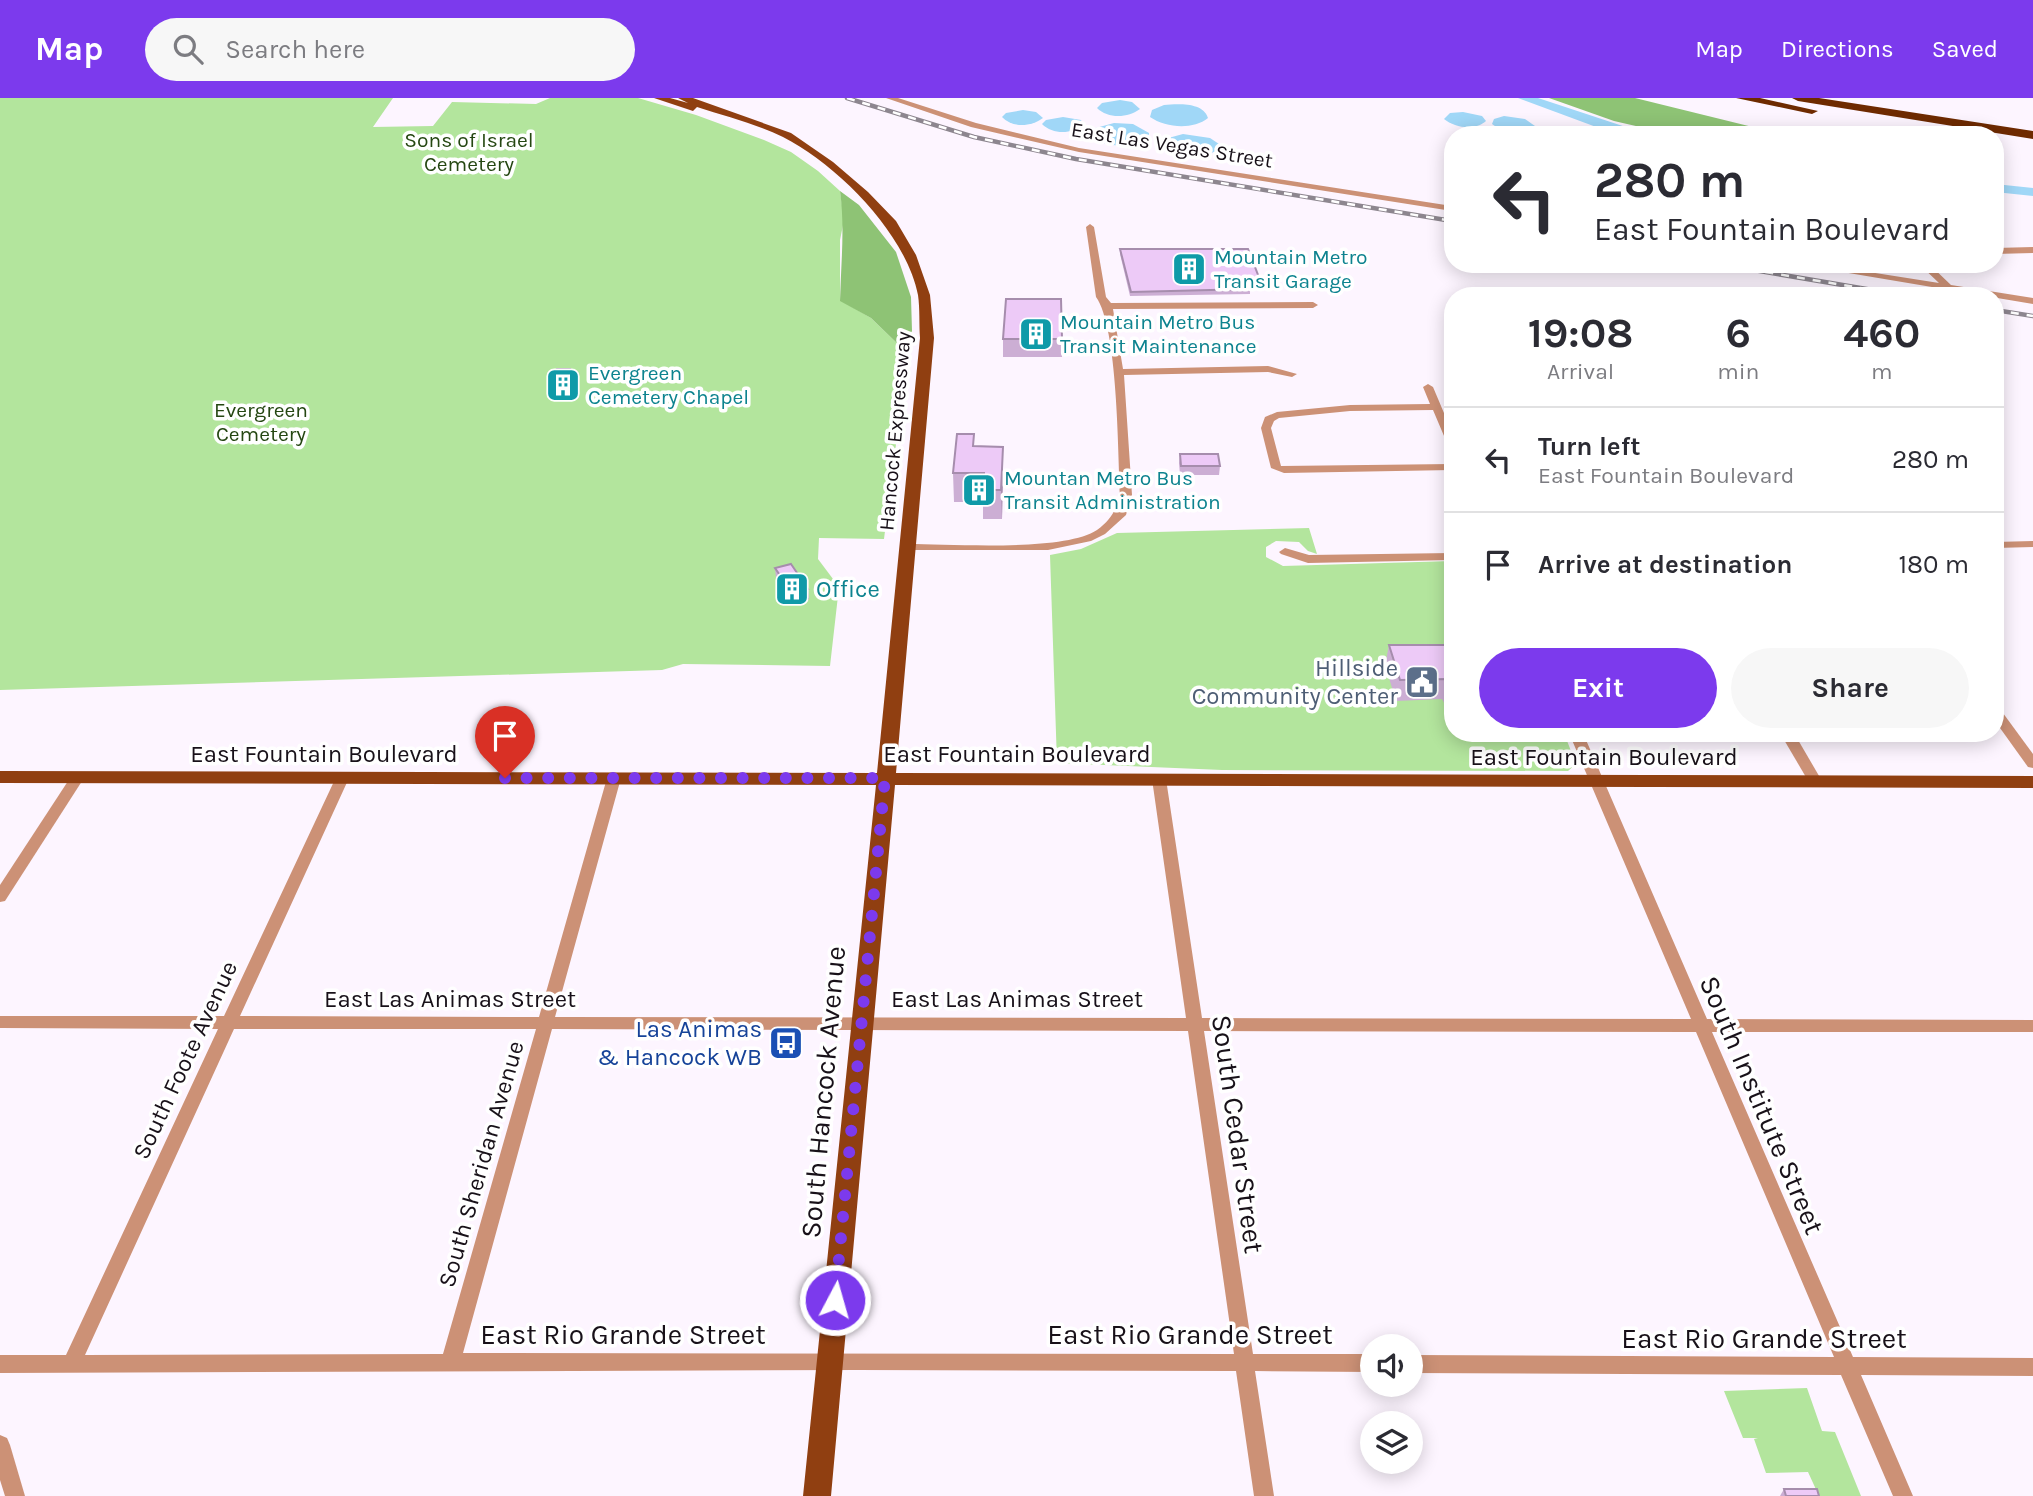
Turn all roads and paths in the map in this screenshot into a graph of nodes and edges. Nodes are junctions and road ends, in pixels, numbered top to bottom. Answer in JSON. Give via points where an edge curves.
{"nodes":[{"id":1,"x":659,"y":98,"type":"edge"},
{"id":2,"x":683,"y":98,"type":"edge"},
{"id":3,"x":890,"y":98,"type":"edge"},
{"id":4,"x":1742,"y":98,"type":"edge"},
{"id":5,"x":1798,"y":98,"type":"edge"},
{"id":6,"x":1912,"y":126,"type":"edge"},
{"id":7,"x":1973,"y":126,"type":"edge"},
{"id":8,"x":2004,"y":130,"type":"edge"},
{"id":9,"x":2033,"y":134,"type":"edge"},
{"id":10,"x":2004,"y":140,"type":"edge"},
{"id":11,"x":794,"y":142,"type":"junction"},
{"id":12,"x":2033,"y":144,"type":"edge"},
{"id":13,"x":1444,"y":208,"type":"edge"},
{"id":14,"x":1090,"y":227,"type":"dead end"},
{"id":15,"x":2033,"y":250,"type":"edge"},
{"id":16,"x":2004,"y":251,"type":"edge"},
{"id":17,"x":1855,"y":273,"type":"edge"},
{"id":18,"x":1933,"y":273,"type":"edge"},
{"id":19,"x":1943,"y":287,"type":"edge"},
{"id":20,"x":1948,"y":287,"type":"edge"},
{"id":21,"x":2004,"y":297,"type":"edge"},
{"id":22,"x":2033,"y":301,"type":"edge"},
{"id":23,"x":1312,"y":304,"type":"dead end"},
{"id":24,"x":1108,"y":306,"type":"junction"},
{"id":25,"x":1119,"y":372,"type":"junction"},
{"id":26,"x":1292,"y":374,"type":"dead end"},
{"id":27,"x":1428,"y":387,"type":"dead end"},
{"id":28,"x":1437,"y":407,"type":"junction"},
{"id":29,"x":1444,"y":424,"type":"edge"},
{"id":30,"x":1444,"y":467,"type":"edge"},
{"id":31,"x":2033,"y":544,"type":"edge"},
{"id":32,"x":2004,"y":545,"type":"edge"},
{"id":33,"x":908,"y":548,"type":"junction"},
{"id":34,"x":1285,"y":552,"type":"dead end"},
{"id":35,"x":1444,"y":557,"type":"edge"},
{"id":36,"x":2004,"y":724,"type":"edge"},
{"id":37,"x":1580,"y":742,"type":"edge"},
{"id":38,"x":1792,"y":742,"type":"edge"},
{"id":39,"x":2033,"y":764,"type":"edge"},
{"id":40,"x":0,"y":777,"type":"edge"},
{"id":41,"x":77,"y":778,"type":"junction"},
{"id":42,"x":342,"y":778,"type":"junction"},
{"id":43,"x":614,"y":778,"type":"junction"},
{"id":44,"x":885,"y":778,"type":"junction"},
{"id":45,"x":1159,"y":779,"type":"junction"},
{"id":46,"x":1815,"y":781,"type":"junction"},
{"id":47,"x":1597,"y":782,"type":"junction"},
{"id":48,"x":2033,"y":782,"type":"edge"},
{"id":49,"x":0,"y":897,"type":"edge"},
{"id":50,"x":0,"y":1022,"type":"edge"},
{"id":51,"x":229,"y":1023,"type":"junction"},
{"id":52,"x":546,"y":1023,"type":"junction"},
{"id":53,"x":862,"y":1023,"type":"junction"},
{"id":54,"x":1196,"y":1024,"type":"junction"},
{"id":55,"x":1699,"y":1025,"type":"junction"},
{"id":56,"x":2033,"y":1026,"type":"edge"},
{"id":57,"x":829,"y":1361,"type":"junction"},
{"id":58,"x":1244,"y":1361,"type":"junction"},
{"id":59,"x":452,"y":1362,"type":"junction"},
{"id":60,"x":72,"y":1363,"type":"junction"},
{"id":61,"x":1360,"y":1363,"type":"edge"},
{"id":62,"x":0,"y":1364,"type":"edge"},
{"id":63,"x":1423,"y":1364,"type":"edge"},
{"id":64,"x":1846,"y":1367,"type":"junction"},
{"id":65,"x":2033,"y":1367,"type":"edge"},
{"id":66,"x":0,"y":1445,"type":"edge"},
{"id":67,"x":15,"y":1496,"type":"edge"},
{"id":68,"x":817,"y":1496,"type":"edge"},
{"id":69,"x":1264,"y":1496,"type":"edge"},
{"id":70,"x":1903,"y":1496,"type":"edge"}],
"edges":[{"from":1,"to":11,"type":"main road","name":"Hancock Expressway"},
{"from":2,"to":11,"type":"main road","name":"Hancock Expressway","via":[[766,126]]},
{"from":3,"to":13,"type":"street","name":"East Las Vegas Street","via":[[974,125],[1079,150]]},
{"from":4,"to":6,"type":"highway"},
{"from":5,"to":7,"type":"highway"},
{"from":8,"to":9,"type":"highway"},
{"from":10,"to":12,"type":"highway"},
{"from":11,"to":33,"type":"main road","name":"Hancock Expressway","via":[[830,164],[879,209],[906,247],[924,295],[926,360]]},
{"from":14,"to":24,"type":"street","via":[[1101,297]]},
{"from":15,"to":16,"type":"street"},
{"from":17,"to":19,"type":"street"},
{"from":18,"to":20,"type":"street"},
{"from":21,"to":22,"type":"street"},
{"from":23,"to":24,"type":"street"},
{"from":24,"to":25,"type":"street"},
{"from":25,"to":26,"type":"street","via":[[1268,369]]},
{"from":25,"to":33,"type":"street","via":[[1126,495],[1113,523],[1087,538],[1048,547]]},
{"from":27,"to":28,"type":"street"},
{"from":28,"to":29,"type":"street"},
{"from":28,"to":30,"type":"street","via":[[1277,415],[1269,418],[1266,428],[1276,468],[1284,470]]},
{"from":31,"to":32,"type":"street"},
{"from":33,"to":44,"type":"main road","name":"Hancock Expressway"},
{"from":34,"to":35,"type":"street","via":[[1308,559]]},
{"from":36,"to":39,"type":"street"},
{"from":37,"to":47,"type":"street","name":"South Institute Street"},
{"from":38,"to":46,"type":"street"},
{"from":40,"to":41,"type":"main road","name":"East Fountain Boulevard"},
{"from":41,"to":42,"type":"main road","name":"East Fountain Boulevard"},
{"from":41,"to":49,"type":"street"},
{"from":42,"to":43,"type":"main road","name":"East Fountain Boulevard"},
{"from":42,"to":51,"type":"street","name":"South Foote Avenue"},
{"from":43,"to":44,"type":"main road","name":"East Fountain Boulevard"},
{"from":43,"to":52,"type":"street","name":"South Sheridan Avenue"},
{"from":44,"to":45,"type":"main road","name":"East Fountain Boulevard"},
{"from":44,"to":53,"type":"main road","name":"South Hancock Avenue"},
{"from":45,"to":47,"type":"main road","name":"East Fountain Boulevard"},
{"from":45,"to":54,"type":"street","name":"South Cedar Street"},
{"from":46,"to":47,"type":"main road","name":"East Fountain Boulevard"},
{"from":46,"to":48,"type":"main road","name":"East Fountain Boulevard"},
{"from":47,"to":55,"type":"street","name":"South Institute Street"},
{"from":50,"to":51,"type":"street","name":"East Las Animas Street"},
{"from":51,"to":52,"type":"street","name":"East Las Animas Street"},
{"from":51,"to":60,"type":"street","name":"South Foote Avenue"},
{"from":52,"to":53,"type":"street","name":"East Las Animas Street"},
{"from":52,"to":59,"type":"street","name":"South Sheridan Avenue"},
{"from":53,"to":54,"type":"street","name":"East Las Animas Street"},
{"from":53,"to":57,"type":"main road","name":"South Hancock Avenue"},
{"from":54,"to":55,"type":"street","name":"East Las Animas Street"},
{"from":54,"to":58,"type":"street","name":"South Cedar Street"},
{"from":55,"to":56,"type":"street","name":"East Las Animas Street"},
{"from":55,"to":64,"type":"street","name":"South Institute Street"},
{"from":57,"to":58,"type":"street","name":"East Rio Grande Street"},
{"from":57,"to":59,"type":"street","name":"East Rio Grande Street"},
{"from":57,"to":68,"type":"main road","name":"South Hancock Avenue"},
{"from":58,"to":61,"type":"street","name":"East Rio Grande Street"},
{"from":58,"to":69,"type":"street","name":"South Cedar Street"},
{"from":59,"to":60,"type":"street","name":"East Rio Grande Street"},
{"from":60,"to":62,"type":"street","name":"East Rio Grande Street"},
{"from":63,"to":64,"type":"street","name":"East Rio Grande Street"},
{"from":64,"to":65,"type":"street","name":"East Rio Grande Street"},
{"from":64,"to":70,"type":"street","name":"South Institute Street"},
{"from":66,"to":67,"type":"street"}]}
